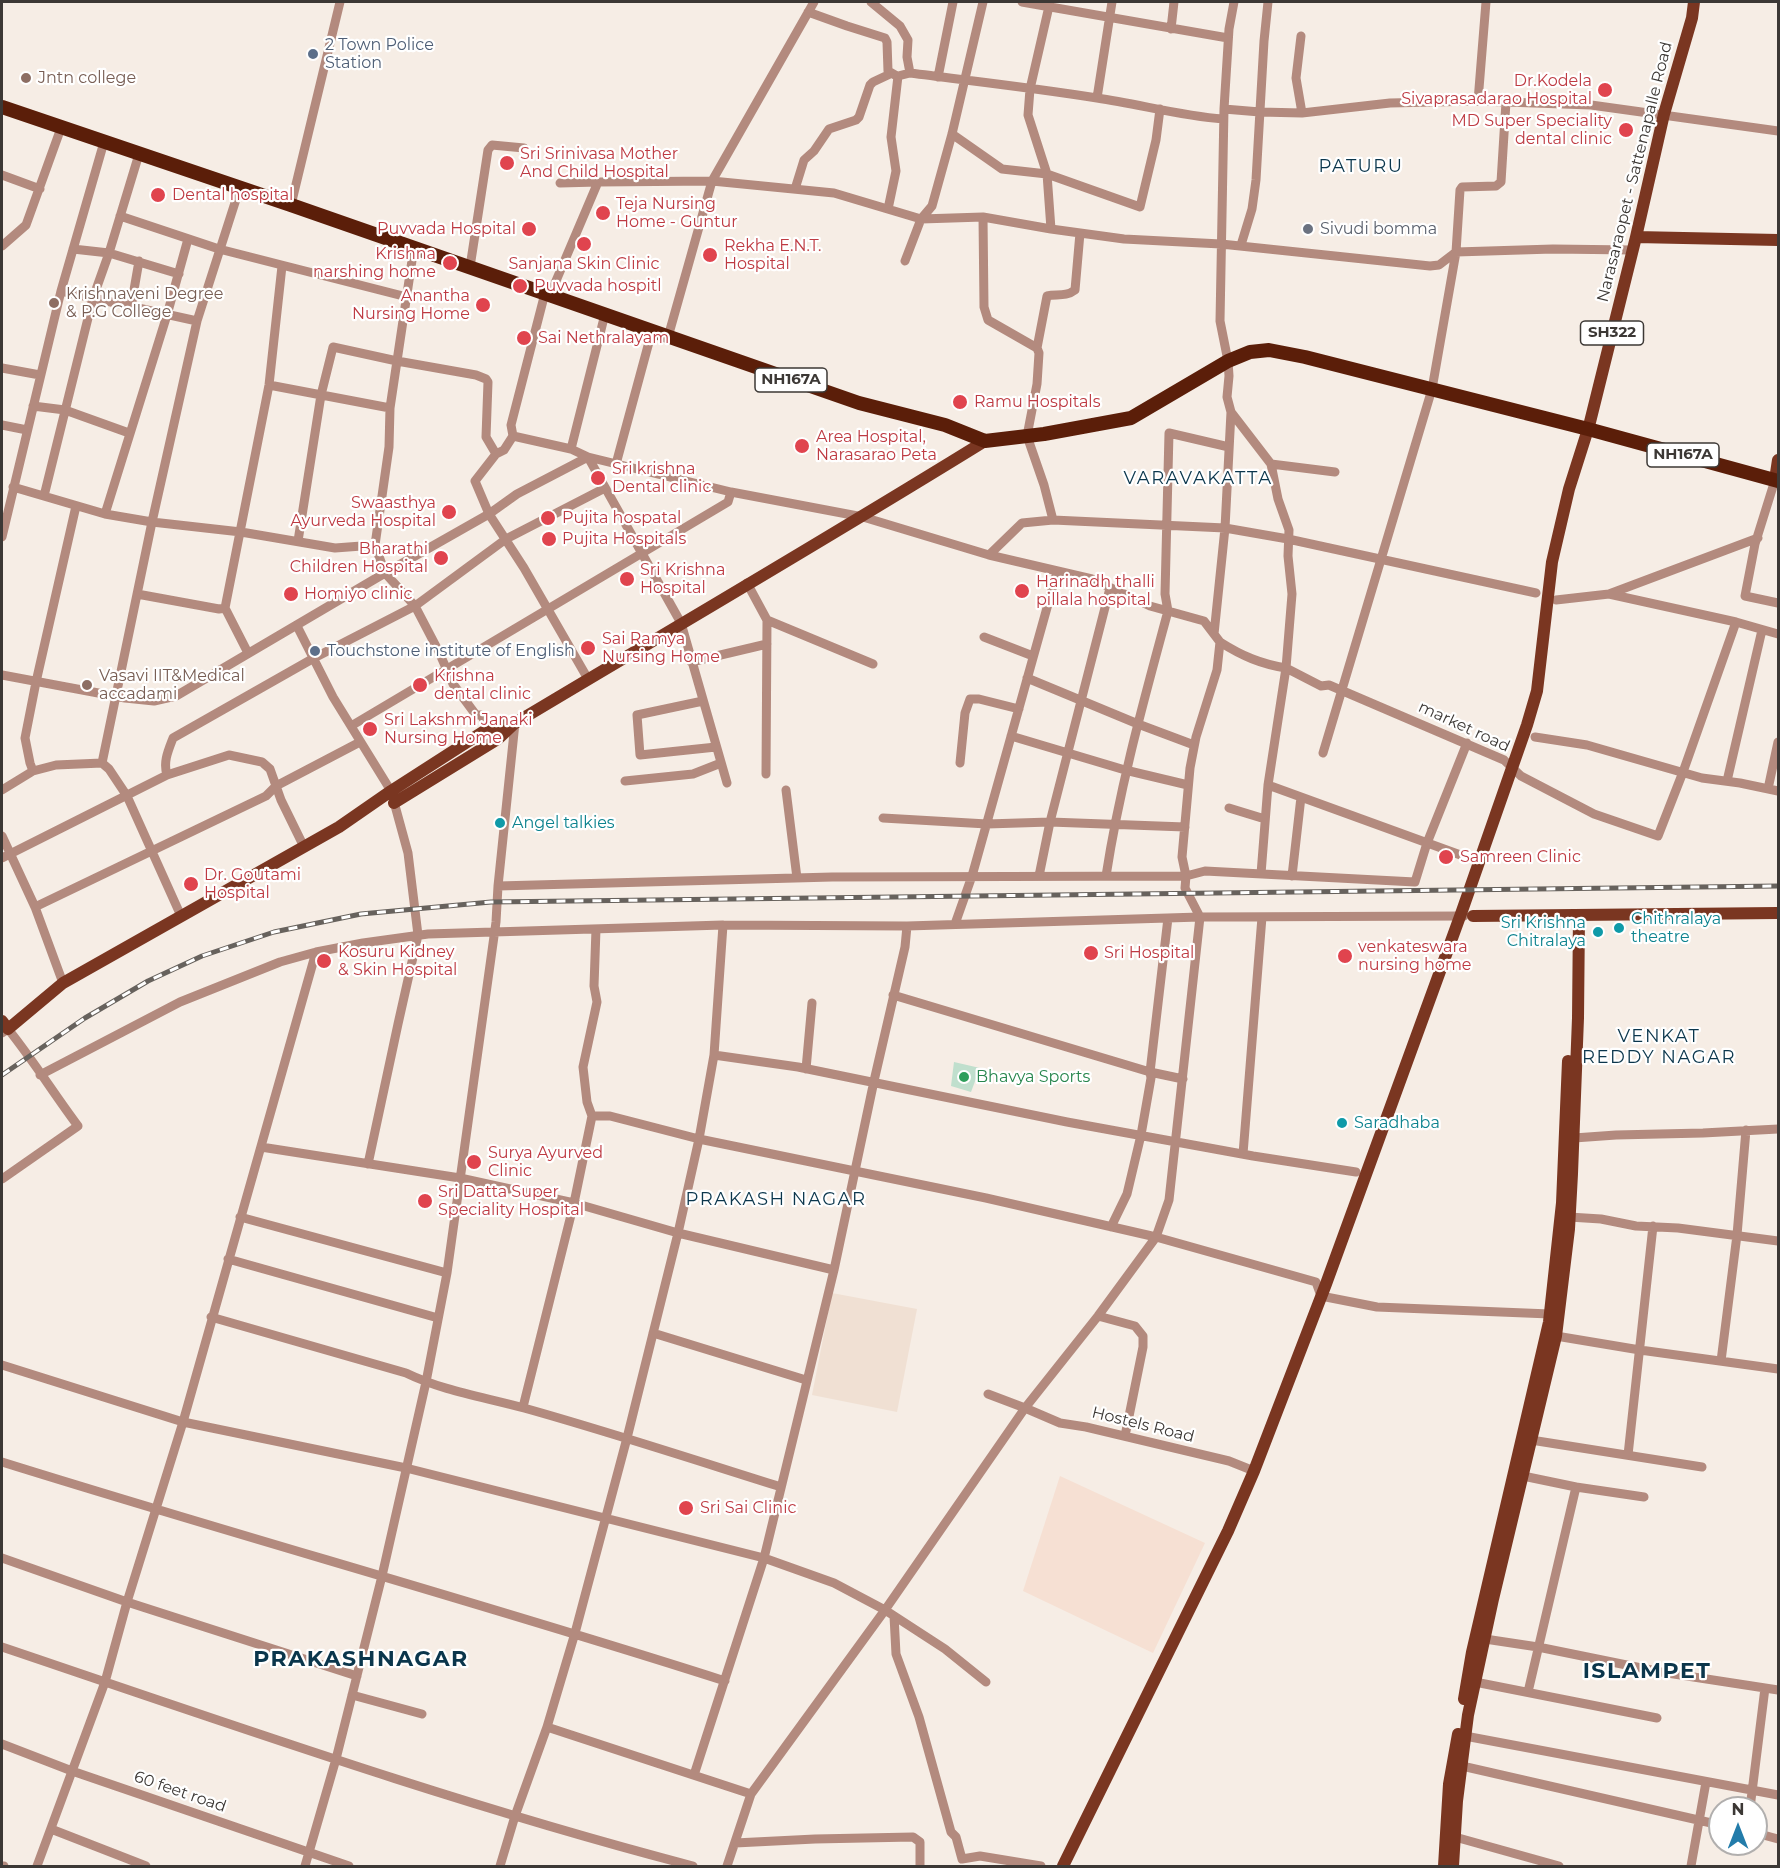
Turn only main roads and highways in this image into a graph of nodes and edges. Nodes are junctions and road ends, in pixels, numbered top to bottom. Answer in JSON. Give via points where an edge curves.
{"nodes":[{"id":1,"x":1694,"y":2,"type":"edge"},
{"id":2,"x":2,"y":107,"type":"edge"},
{"id":3,"x":1636,"y":237,"type":"junction"},
{"id":4,"x":1779,"y":240,"type":"edge"},
{"id":5,"x":1588,"y":429,"type":"junction"},
{"id":6,"x":985,"y":441,"type":"junction"},
{"id":7,"x":1779,"y":460,"type":"edge"},
{"id":8,"x":1777,"y":481,"type":"edge"},
{"id":9,"x":515,"y":723,"type":"junction"},
{"id":10,"x":392,"y":797,"type":"junction"},
{"id":11,"x":1779,"y":913,"type":"edge"},
{"id":12,"x":1575,"y":915,"type":"junction"},
{"id":13,"x":1473,"y":916,"type":"road end"},
{"id":14,"x":4,"y":1028,"type":"edge"},
{"id":15,"x":1063,"y":1866,"type":"edge"},
{"id":16,"x":1444,"y":1866,"type":"edge"},
{"id":17,"x":1453,"y":1866,"type":"edge"}],
"edges":[{"from":1,"to":3,"type":"main road","name":"Narasaraopet - Sattenapalle Road","number":"SH322"},
{"from":2,"to":6,"type":"highway","number":"NH167A","via":[[859,403],[945,425]]},
{"from":3,"to":4,"type":"main road"},
{"from":3,"to":5,"type":"main road","name":"Narasaraopet - Sattenapalle Road","number":"SH322"},
{"from":5,"to":6,"type":"highway","number":"NH167A","via":[[1269,350],[1228,361],[1131,418]]},
{"from":5,"to":8,"type":"highway","number":"NH167A"},
{"from":5,"to":15,"type":"main road","name":"Narasaraopet - Sattenapalle Road","via":[[1552,562],[1537,691],[1462,911],[1254,1471]]},
{"from":6,"to":9,"type":"main road"},
{"from":7,"to":8,"type":"main road"},
{"from":9,"to":10,"type":"main road","via":[[498,739]]},
{"from":9,"to":10,"type":"main road","via":[[489,728]]},
{"from":10,"to":14,"type":"main road","via":[[63,983]]},
{"from":11,"to":12,"type":"main road"},
{"from":12,"to":13,"type":"main road"},
{"from":12,"to":16,"type":"main road","via":[[1563,1191],[1550,1314],[1472,1652],[1449,1784]]},
{"from":12,"to":17,"type":"main road","via":[[1578,1018],[1574,1138],[1556,1336],[1475,1682]]}]}
